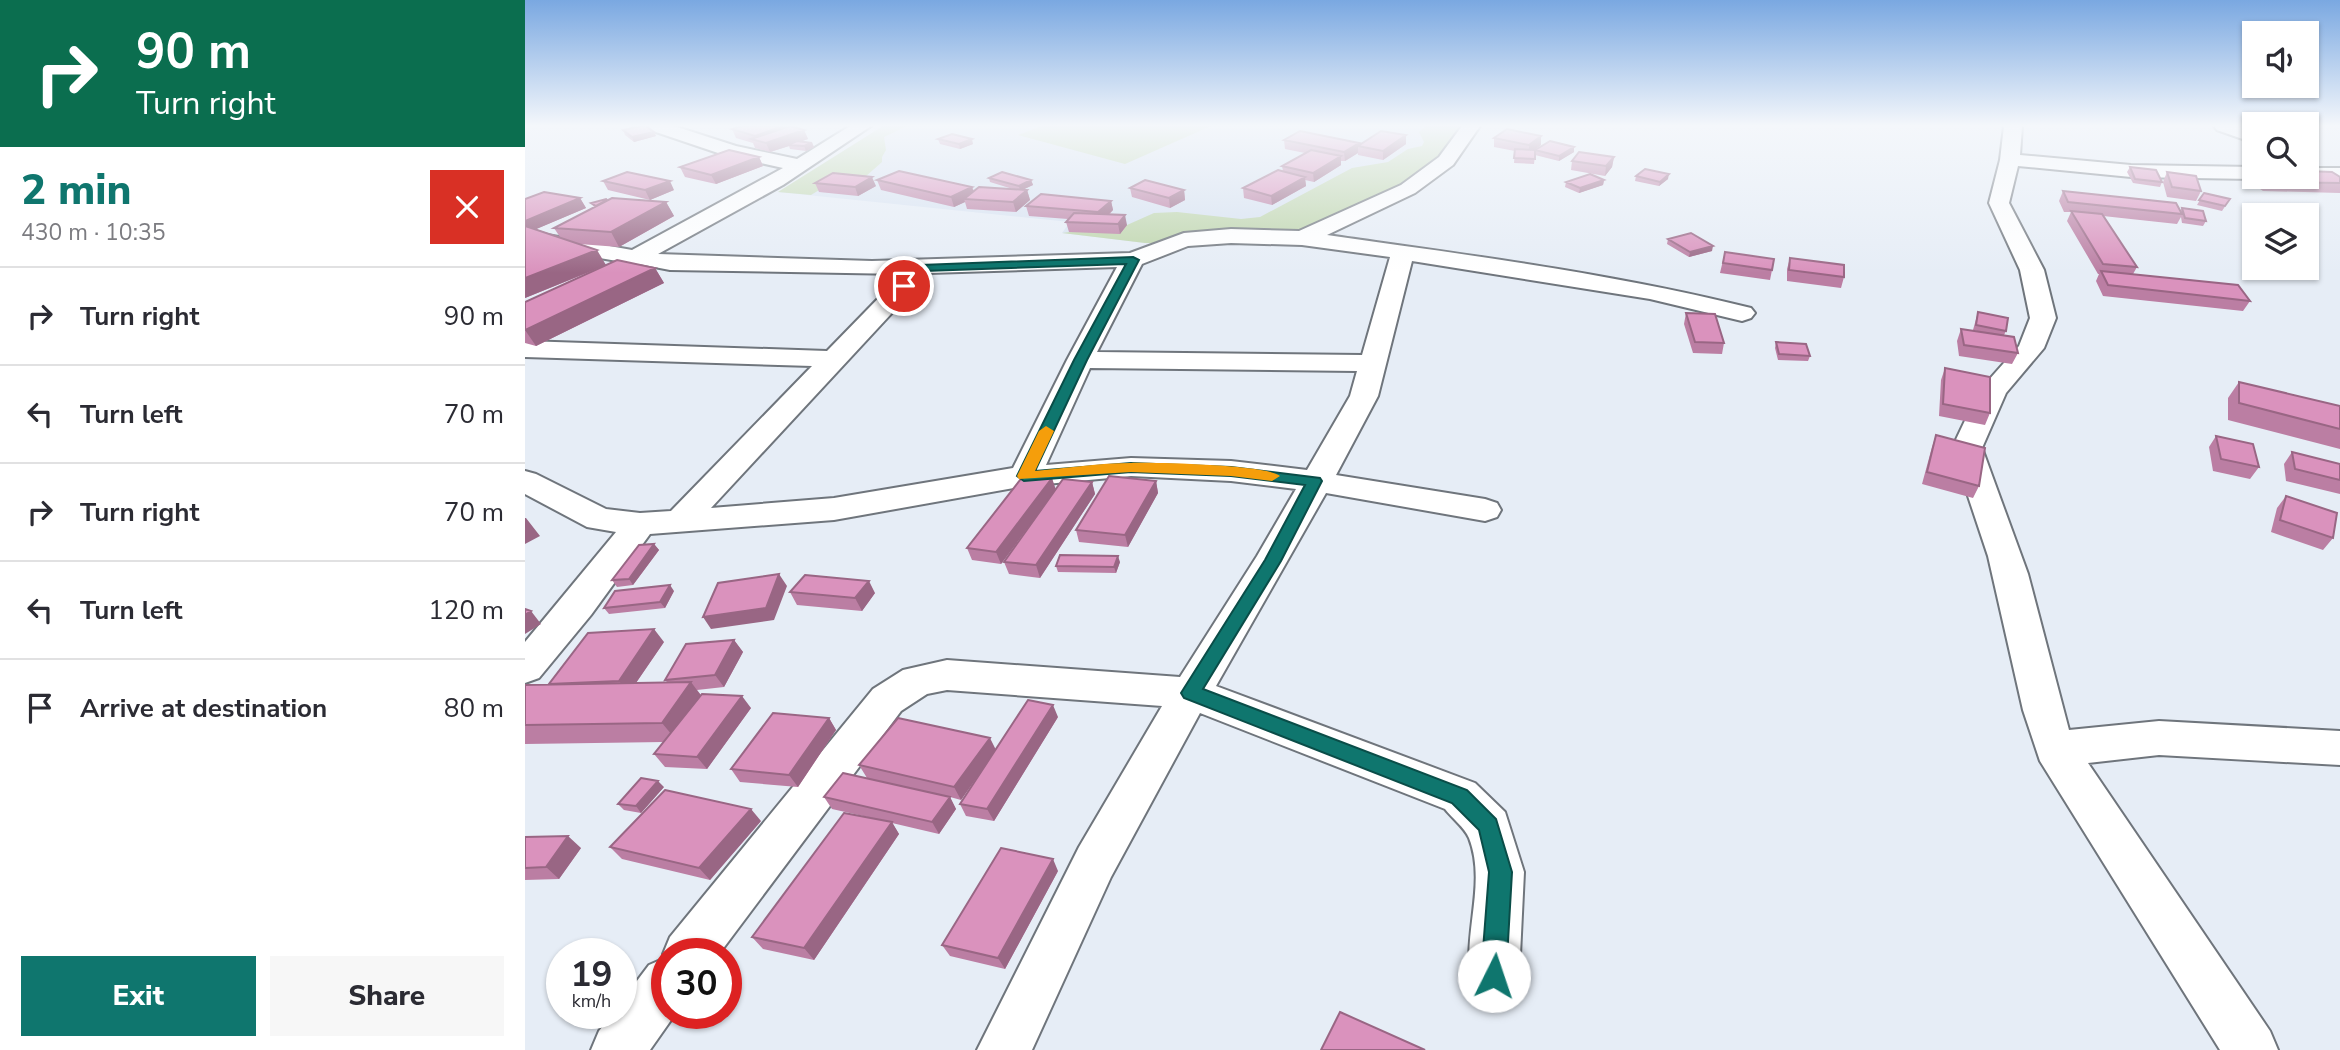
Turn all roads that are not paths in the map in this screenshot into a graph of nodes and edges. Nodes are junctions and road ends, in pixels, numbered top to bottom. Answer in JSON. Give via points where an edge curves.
{"nodes":[{"id":1,"x":784,"y":175,"type":"edge"},
{"id":2,"x":1427,"y":175,"type":"edge"},
{"id":3,"x":2006,"y":175,"type":"edge"},
{"id":4,"x":1302,"y":237,"type":"junction"},
{"id":5,"x":525,"y":238,"type":"edge"},
{"id":6,"x":1403,"y":251,"type":"junction"},
{"id":7,"x":635,"y":258,"type":"junction"},
{"id":8,"x":1133,"y":260,"type":"junction"},
{"id":9,"x":921,"y":268,"type":"junction"},
{"id":10,"x":599,"y":274,"type":"edge"},
{"id":11,"x":1742,"y":313,"type":"dead end"},
{"id":12,"x":525,"y":349,"type":"edge"},
{"id":13,"x":834,"y":359,"type":"junction"},
{"id":14,"x":1080,"y":360,"type":"junction"},
{"id":15,"x":1373,"y":363,"type":"junction"},
{"id":16,"x":1024,"y":476,"type":"junction"},
{"id":17,"x":525,"y":481,"type":"edge"},
{"id":18,"x":1315,"y":481,"type":"junction"},
{"id":19,"x":1485,"y":510,"type":"dead end"},
{"id":20,"x":680,"y":521,"type":"junction"},
{"id":21,"x":640,"y":524,"type":"junction"},
{"id":22,"x":525,"y":668,"type":"edge"},
{"id":23,"x":1191,"y":693,"type":"junction"},
{"id":24,"x":2340,"y":748,"type":"edge"},
{"id":25,"x":2055,"y":749,"type":"junction"},
{"id":26,"x":701,"y":938,"type":"edge"},
{"id":27,"x":1494,"y":976,"type":"dead end"},
{"id":28,"x":651,"y":1005,"type":"edge"},
{"id":29,"x":618,"y":1050,"type":"edge"},
{"id":30,"x":1004,"y":1050,"type":"edge"},
{"id":31,"x":2251,"y":1050,"type":"edge"}],
"edges":[{"from":1,"to":7,"type":"street"},
{"from":2,"to":4,"type":"street","via":[[1408,189]]},
{"from":3,"to":25,"type":"street","via":[[1999,203],[2032,270],[2043,318],[2031,348],[1993,391],[1967,448],[1996,524]]},
{"from":4,"to":6,"type":"street"},
{"from":4,"to":8,"type":"street","via":[[1184,240]]},
{"from":5,"to":7,"type":"street"},
{"from":6,"to":11,"type":"street","via":[[1650,292]]},
{"from":6,"to":15,"type":"street"},
{"from":7,"to":9,"type":"street","via":[[699,265]]},
{"from":7,"to":10,"type":"street"},
{"from":8,"to":9,"type":"street"},
{"from":8,"to":14,"type":"street"},
{"from":9,"to":13,"type":"street"},
{"from":12,"to":13,"type":"street"},
{"from":13,"to":20,"type":"street"},
{"from":14,"to":15,"type":"street"},
{"from":14,"to":16,"type":"street"},
{"from":15,"to":18,"type":"street","via":[[1364,396]]},
{"from":16,"to":18,"type":"street","via":[[1131,467],[1231,471]]},
{"from":16,"to":20,"type":"street","via":[[834,509]]},
{"from":17,"to":21,"type":"street","via":[[599,519]]},
{"from":18,"to":19,"type":"street"},
{"from":18,"to":23,"type":"street"},
{"from":20,"to":21,"type":"street"},
{"from":21,"to":22,"type":"street"},
{"from":23,"to":26,"type":"street","via":[[947,675],[916,681],[887,700]]},
{"from":23,"to":27,"type":"street","via":[[1460,796],[1489,826],[1501,872]]},
{"from":23,"to":30,"type":"street","via":[[1095,862]]},
{"from":24,"to":25,"type":"street","via":[[2159,738]]},
{"from":25,"to":31,"type":"street"},
{"from":28,"to":29,"type":"street"}]}
